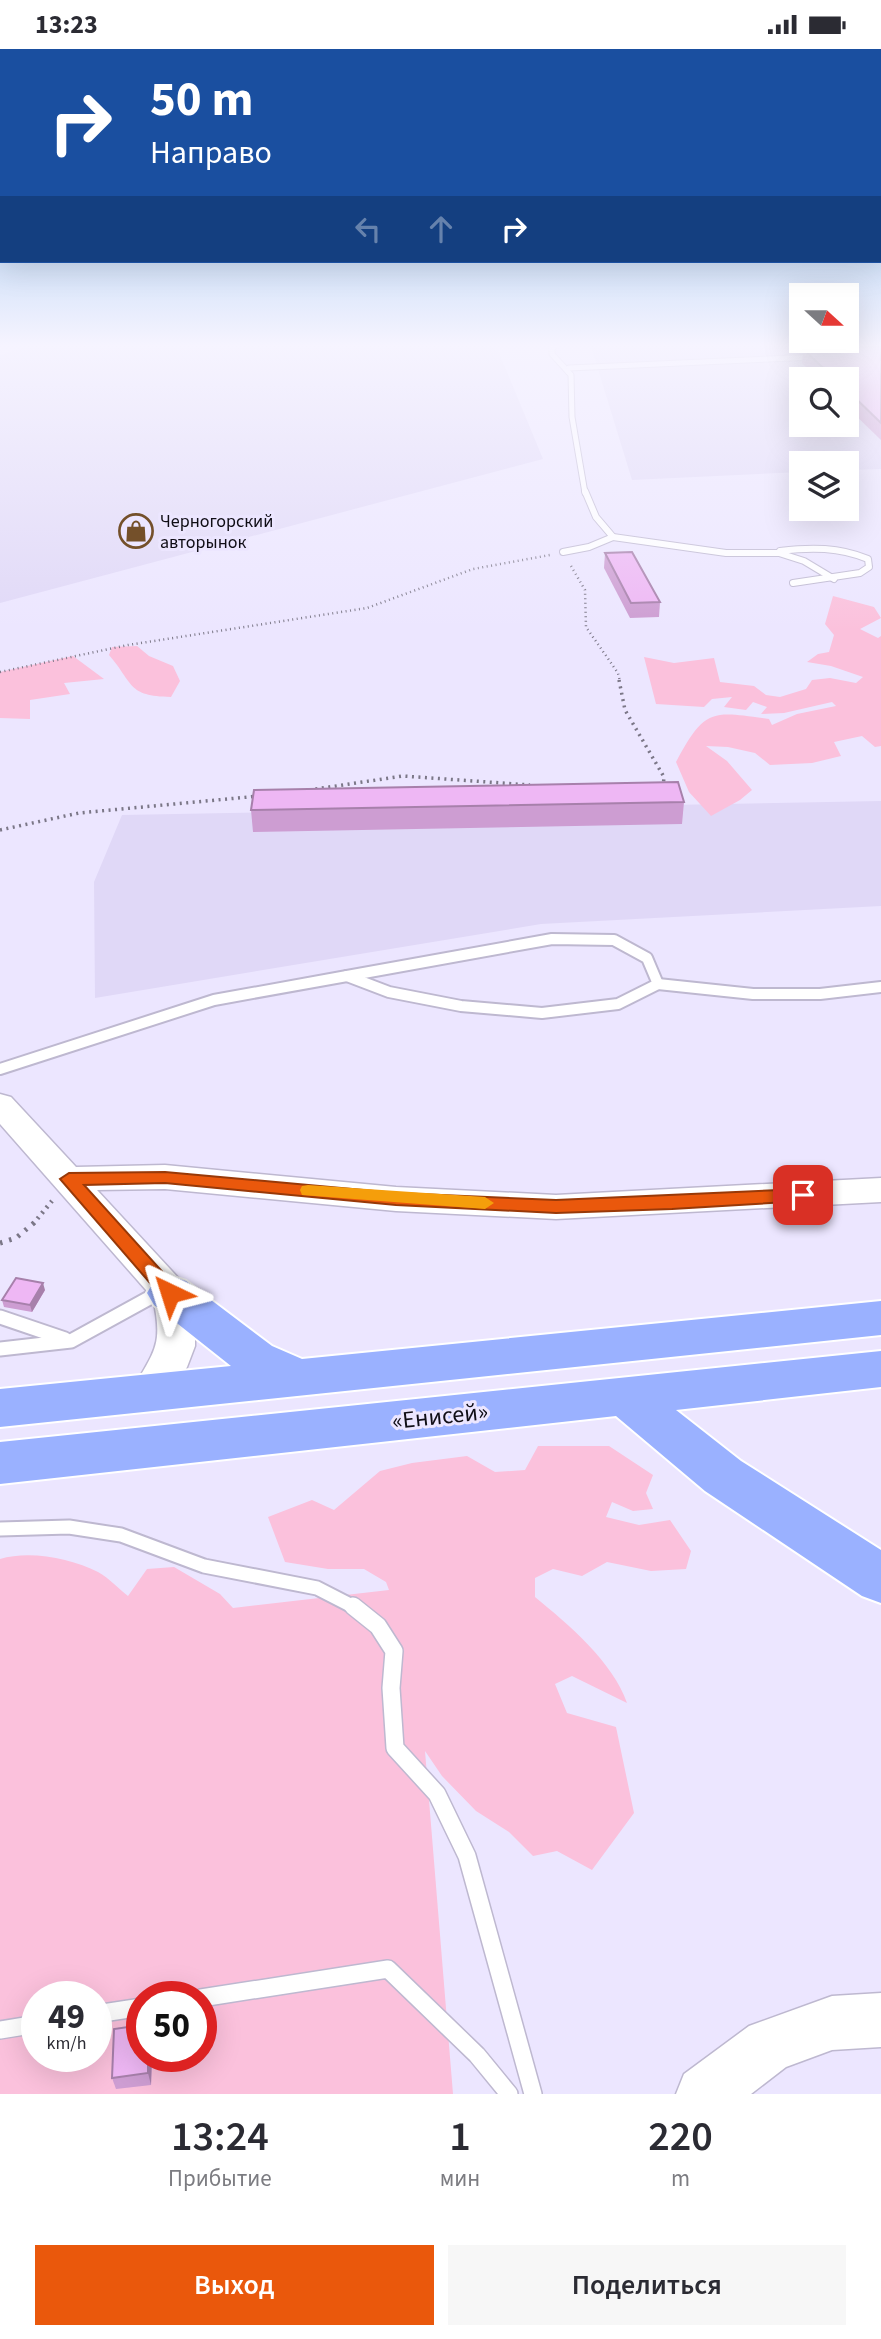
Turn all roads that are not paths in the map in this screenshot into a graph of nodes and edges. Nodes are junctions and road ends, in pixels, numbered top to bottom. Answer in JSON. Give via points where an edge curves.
{"nodes":[{"id":1,"x":576,"y":438,"type":"edge"},
{"id":2,"x":613,"y":537,"type":"junction"},
{"id":3,"x":563,"y":552,"type":"road end"},
{"id":4,"x":771,"y":552,"type":"junction"},
{"id":5,"x":834,"y":579,"type":"junction"},
{"id":6,"x":793,"y":583,"type":"dead end"},
{"id":7,"x":345,"y":975,"type":"junction"},
{"id":8,"x":658,"y":984,"type":"junction"},
{"id":9,"x":881,"y":987,"type":"edge"},
{"id":10,"x":0,"y":1069,"type":"edge"},
{"id":11,"x":0,"y":1104,"type":"edge"},
{"id":12,"x":69,"y":1179,"type":"junction"},
{"id":13,"x":881,"y":1190,"type":"edge"},
{"id":14,"x":168,"y":1291,"type":"junction"},
{"id":15,"x":0,"y":1317,"type":"edge"},
{"id":16,"x":881,"y":1318,"type":"edge"},
{"id":17,"x":71,"y":1341,"type":"junction"},
{"id":18,"x":0,"y":1349,"type":"edge"},
{"id":19,"x":881,"y":1369,"type":"edge"},
{"id":20,"x":298,"y":1377,"type":"junction"},
{"id":21,"x":151,"y":1392,"type":"junction"},
{"id":22,"x":625,"y":1396,"type":"junction"},
{"id":23,"x":0,"y":1408,"type":"edge"},
{"id":24,"x":0,"y":1463,"type":"edge"},
{"id":25,"x":0,"y":1529,"type":"edge"},
{"id":26,"x":881,"y":1579,"type":"edge"},
{"id":27,"x":217,"y":1996,"type":"edge"},
{"id":28,"x":881,"y":2020,"type":"edge"},
{"id":29,"x":21,"y":2026,"type":"edge"},
{"id":30,"x":0,"y":2029,"type":"edge"},
{"id":31,"x":509,"y":2094,"type":"edge"},
{"id":32,"x":533,"y":2094,"type":"edge"},
{"id":33,"x":704,"y":2094,"type":"edge"}],
"edges":[{"from":1,"to":2,"type":"lane","via":[[584,501]]},
{"from":2,"to":3,"type":"lane"},
{"from":2,"to":4,"type":"lane","via":[[727,553]]},
{"from":4,"to":5,"type":"lane","via":[[797,558]]},
{"from":4,"to":5,"type":"lane","via":[[829,548],[868,559],[869,567],[860,573]]},
{"from":5,"to":6,"type":"lane"},
{"from":7,"to":8,"type":"lane","via":[[388,992],[461,1006],[542,1013],[618,1004]]},
{"from":7,"to":8,"type":"lane","via":[[552,939],[614,940],[647,958]]},
{"from":7,"to":10,"type":"lane","via":[[214,1000]]},
{"from":8,"to":9,"type":"lane","via":[[753,994],[820,994]]},
{"from":11,"to":12,"type":"main road"},
{"from":12,"to":13,"type":"main road","via":[[165,1177],[396,1199],[556,1206]]},
{"from":12,"to":14,"type":"main road"},
{"from":14,"to":17,"type":"lane"},
{"from":14,"to":20,"type":"highway","via":[[255,1359]]},
{"from":14,"to":21,"type":"main road","via":[[179,1327],[178,1342],[170,1366]]},
{"from":15,"to":17,"type":"lane"},
{"from":16,"to":20,"type":"highway"},
{"from":17,"to":18,"type":"lane"},
{"from":19,"to":22,"type":"highway","name":"«Енисей»"},
{"from":20,"to":21,"type":"highway"},
{"from":21,"to":23,"type":"highway"},
{"from":22,"to":24,"type":"highway","name":"«Енисей»"},
{"from":22,"to":26,"type":"highway","via":[[723,1476]]},
{"from":25,"to":32,"type":"lane","via":[[69,1527],[121,1535],[204,1566],[317,1588],[360,1610],[378,1626],[394,1651],[395,1748],[437,1794],[467,1856]]},
{"from":27,"to":31,"type":"lane","via":[[388,1969],[477,2055]]},
{"from":28,"to":33,"type":"main road","via":[[832,2023],[769,2046]]},
{"from":29,"to":30,"type":"lane"}]}
